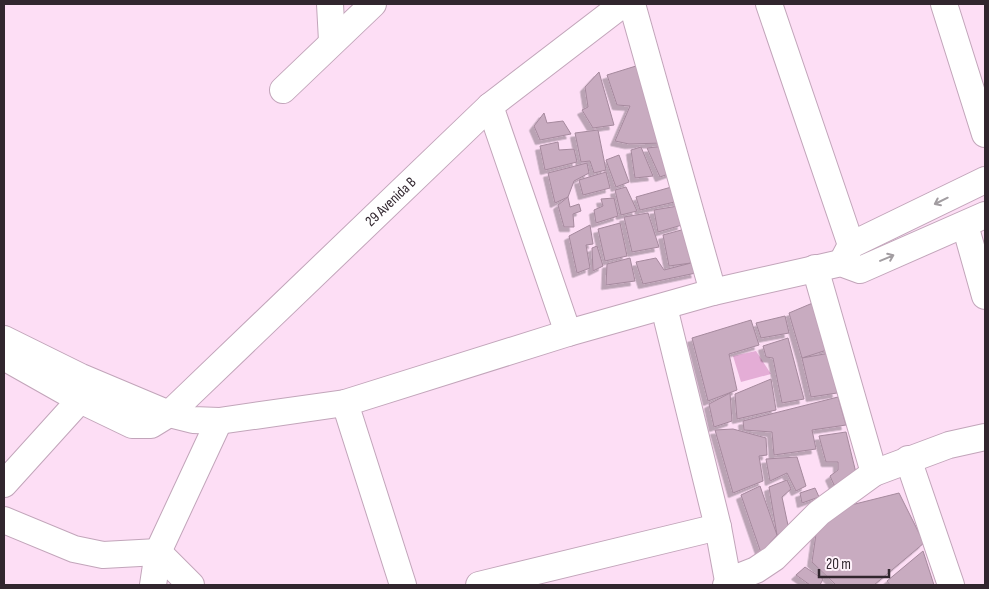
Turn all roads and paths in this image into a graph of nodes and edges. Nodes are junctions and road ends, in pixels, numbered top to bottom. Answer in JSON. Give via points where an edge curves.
{"nodes":[{"id":1,"x":330,"y":4,"type":"edge"},
{"id":2,"x":373,"y":4,"type":"edge"},
{"id":3,"x":623,"y":4,"type":"edge"},
{"id":4,"x":632,"y":4,"type":"edge"},
{"id":5,"x":769,"y":4,"type":"edge"},
{"id":6,"x":944,"y":4,"type":"edge"},
{"id":7,"x":332,"y":41,"type":"junction"},
{"id":8,"x":283,"y":90,"type":"dead end"},
{"id":9,"x":490,"y":106,"type":"junction"},
{"id":10,"x":985,"y":134,"type":"edge"},
{"id":11,"x":985,"y":180,"type":"edge"},
{"id":12,"x":975,"y":220,"type":"edge"},
{"id":13,"x":846,"y":254,"type":"junction"},
{"id":14,"x":815,"y":268,"type":"junction"},
{"id":15,"x":713,"y":292,"type":"junction"},
{"id":16,"x":985,"y":296,"type":"edge"},
{"id":17,"x":664,"y":306,"type":"junction"},
{"id":18,"x":568,"y":333,"type":"junction"},
{"id":19,"x":4,"y":338,"type":"edge"},
{"id":20,"x":4,"y":357,"type":"edge"},
{"id":21,"x":80,"y":400,"type":"junction"},
{"id":22,"x":345,"y":403,"type":"junction"},
{"id":23,"x":169,"y":414,"type":"junction"},
{"id":24,"x":219,"y":421,"type":"junction"},
{"id":25,"x":985,"y":437,"type":"edge"},
{"id":26,"x":908,"y":459,"type":"junction"},
{"id":27,"x":874,"y":473,"type":"junction"},
{"id":28,"x":4,"y":484,"type":"edge"},
{"id":29,"x":4,"y":520,"type":"edge"},
{"id":30,"x":718,"y":527,"type":"junction"},
{"id":31,"x":158,"y":552,"type":"junction"},
{"id":32,"x":727,"y":583,"type":"edge"},
{"id":33,"x":153,"y":585,"type":"edge"},
{"id":34,"x":191,"y":585,"type":"edge"},
{"id":35,"x":403,"y":585,"type":"edge"},
{"id":36,"x":479,"y":585,"type":"edge"},
{"id":37,"x":951,"y":585,"type":"edge"}],
"edges":[{"from":1,"to":7,"type":"street"},
{"from":2,"to":7,"type":"street"},
{"from":3,"to":9,"type":"street","name":"29 Avenida B"},
{"from":4,"to":15,"type":"street"},
{"from":5,"to":13,"type":"street"},
{"from":6,"to":10,"type":"street"},
{"from":7,"to":8,"type":"street"},
{"from":9,"to":18,"type":"street"},
{"from":9,"to":23,"type":"street","name":"29 Avenida B"},
{"from":11,"to":13,"type":"street","one_way":true},
{"from":13,"to":12,"type":"street","one_way":true,"via":[[860,270]]},
{"from":12,"to":16,"type":"street"},
{"from":13,"to":14,"type":"street"},
{"from":14,"to":15,"type":"street"},
{"from":14,"to":27,"type":"street"},
{"from":15,"to":17,"type":"street"},
{"from":17,"to":18,"type":"street"},
{"from":17,"to":30,"type":"street"},
{"from":18,"to":22,"type":"street"},
{"from":19,"to":23,"type":"street","via":[[81,378]]},
{"from":20,"to":21,"type":"street","name":"29 Avenida B"},
{"from":21,"to":23,"type":"street","name":"29 Avenida B","via":[[132,425],[151,425]]},
{"from":21,"to":28,"type":"street"},
{"from":22,"to":24,"type":"street"},
{"from":22,"to":35,"type":"street"},
{"from":23,"to":24,"type":"street","via":[[193,420]]},
{"from":24,"to":31,"type":"street"},
{"from":25,"to":26,"type":"street"},
{"from":26,"to":27,"type":"street"},
{"from":26,"to":37,"type":"street"},
{"from":27,"to":32,"type":"street","via":[[819,513],[774,558]]},
{"from":29,"to":31,"type":"street","via":[[74,549],[103,555]]},
{"from":30,"to":32,"type":"street"},
{"from":30,"to":36,"type":"street"},
{"from":31,"to":33,"type":"street"},
{"from":31,"to":34,"type":"street"}]}
